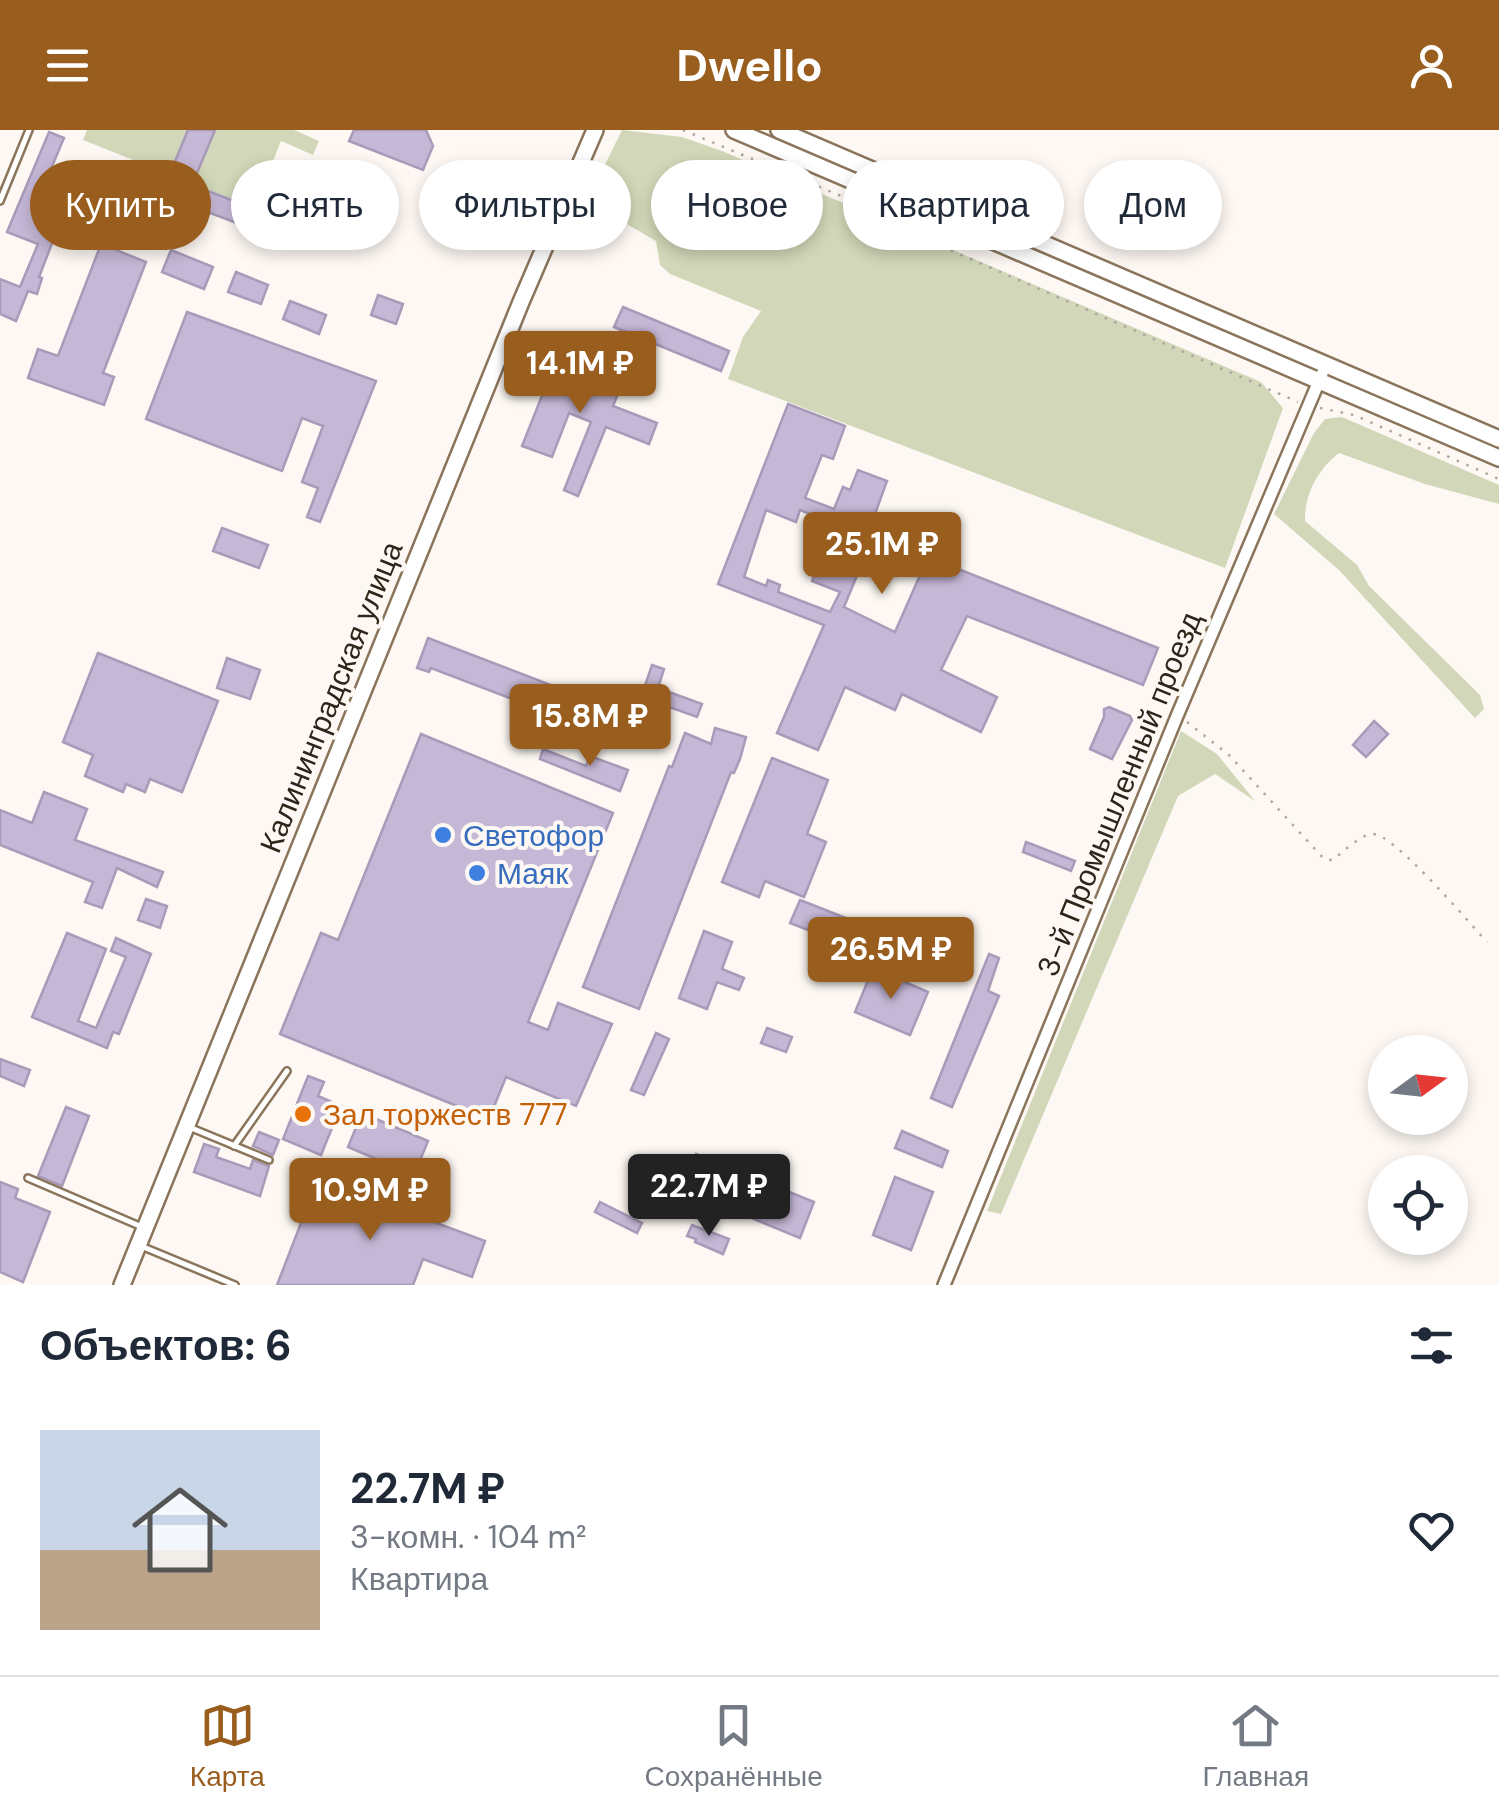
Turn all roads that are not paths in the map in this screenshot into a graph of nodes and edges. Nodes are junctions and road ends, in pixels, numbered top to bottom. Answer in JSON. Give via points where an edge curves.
{"nodes":[{"id":1,"x":30,"y":130,"type":"edge"},
{"id":2,"x":594,"y":130,"type":"edge"},
{"id":3,"x":734,"y":130,"type":"edge"},
{"id":4,"x":780,"y":130,"type":"edge"},
{"id":5,"x":0,"y":202,"type":"edge"},
{"id":6,"x":1326,"y":363,"type":"junction"},
{"id":7,"x":1320,"y":379,"type":"junction"},
{"id":8,"x":1499,"y":438,"type":"edge"},
{"id":9,"x":1499,"y":458,"type":"edge"},
{"id":10,"x":287,"y":1071,"type":"dead end"},
{"id":11,"x":186,"y":1126,"type":"junction"},
{"id":12,"x":234,"y":1146,"type":"junction"},
{"id":13,"x":269,"y":1160,"type":"dead end"},
{"id":14,"x":28,"y":1178,"type":"dead end"},
{"id":15,"x":145,"y":1229,"type":"junction"},
{"id":16,"x":138,"y":1245,"type":"junction"},
{"id":17,"x":122,"y":1285,"type":"edge"},
{"id":18,"x":235,"y":1285,"type":"edge"},
{"id":19,"x":944,"y":1285,"type":"edge"}],
"edges":[{"from":1,"to":5,"type":"lane"},
{"from":2,"to":11,"type":"main road","name":"Калининградская улица"},
{"from":3,"to":7,"type":"main road"},
{"from":4,"to":6,"type":"main road"},
{"from":6,"to":7,"type":"street","name":"3-й Промышленный проезд"},
{"from":6,"to":8,"type":"main road"},
{"from":7,"to":9,"type":"main road"},
{"from":7,"to":19,"type":"street","name":"3-й Промышленный проезд"},
{"from":10,"to":12,"type":"lane"},
{"from":11,"to":12,"type":"lane"},
{"from":11,"to":15,"type":"main road","name":"Калининградская улица"},
{"from":12,"to":13,"type":"lane"},
{"from":14,"to":15,"type":"lane"},
{"from":15,"to":16,"type":"main road","name":"Калининградская улица"},
{"from":16,"to":17,"type":"main road","name":"Калининградская улица"},
{"from":16,"to":18,"type":"lane"}]}
